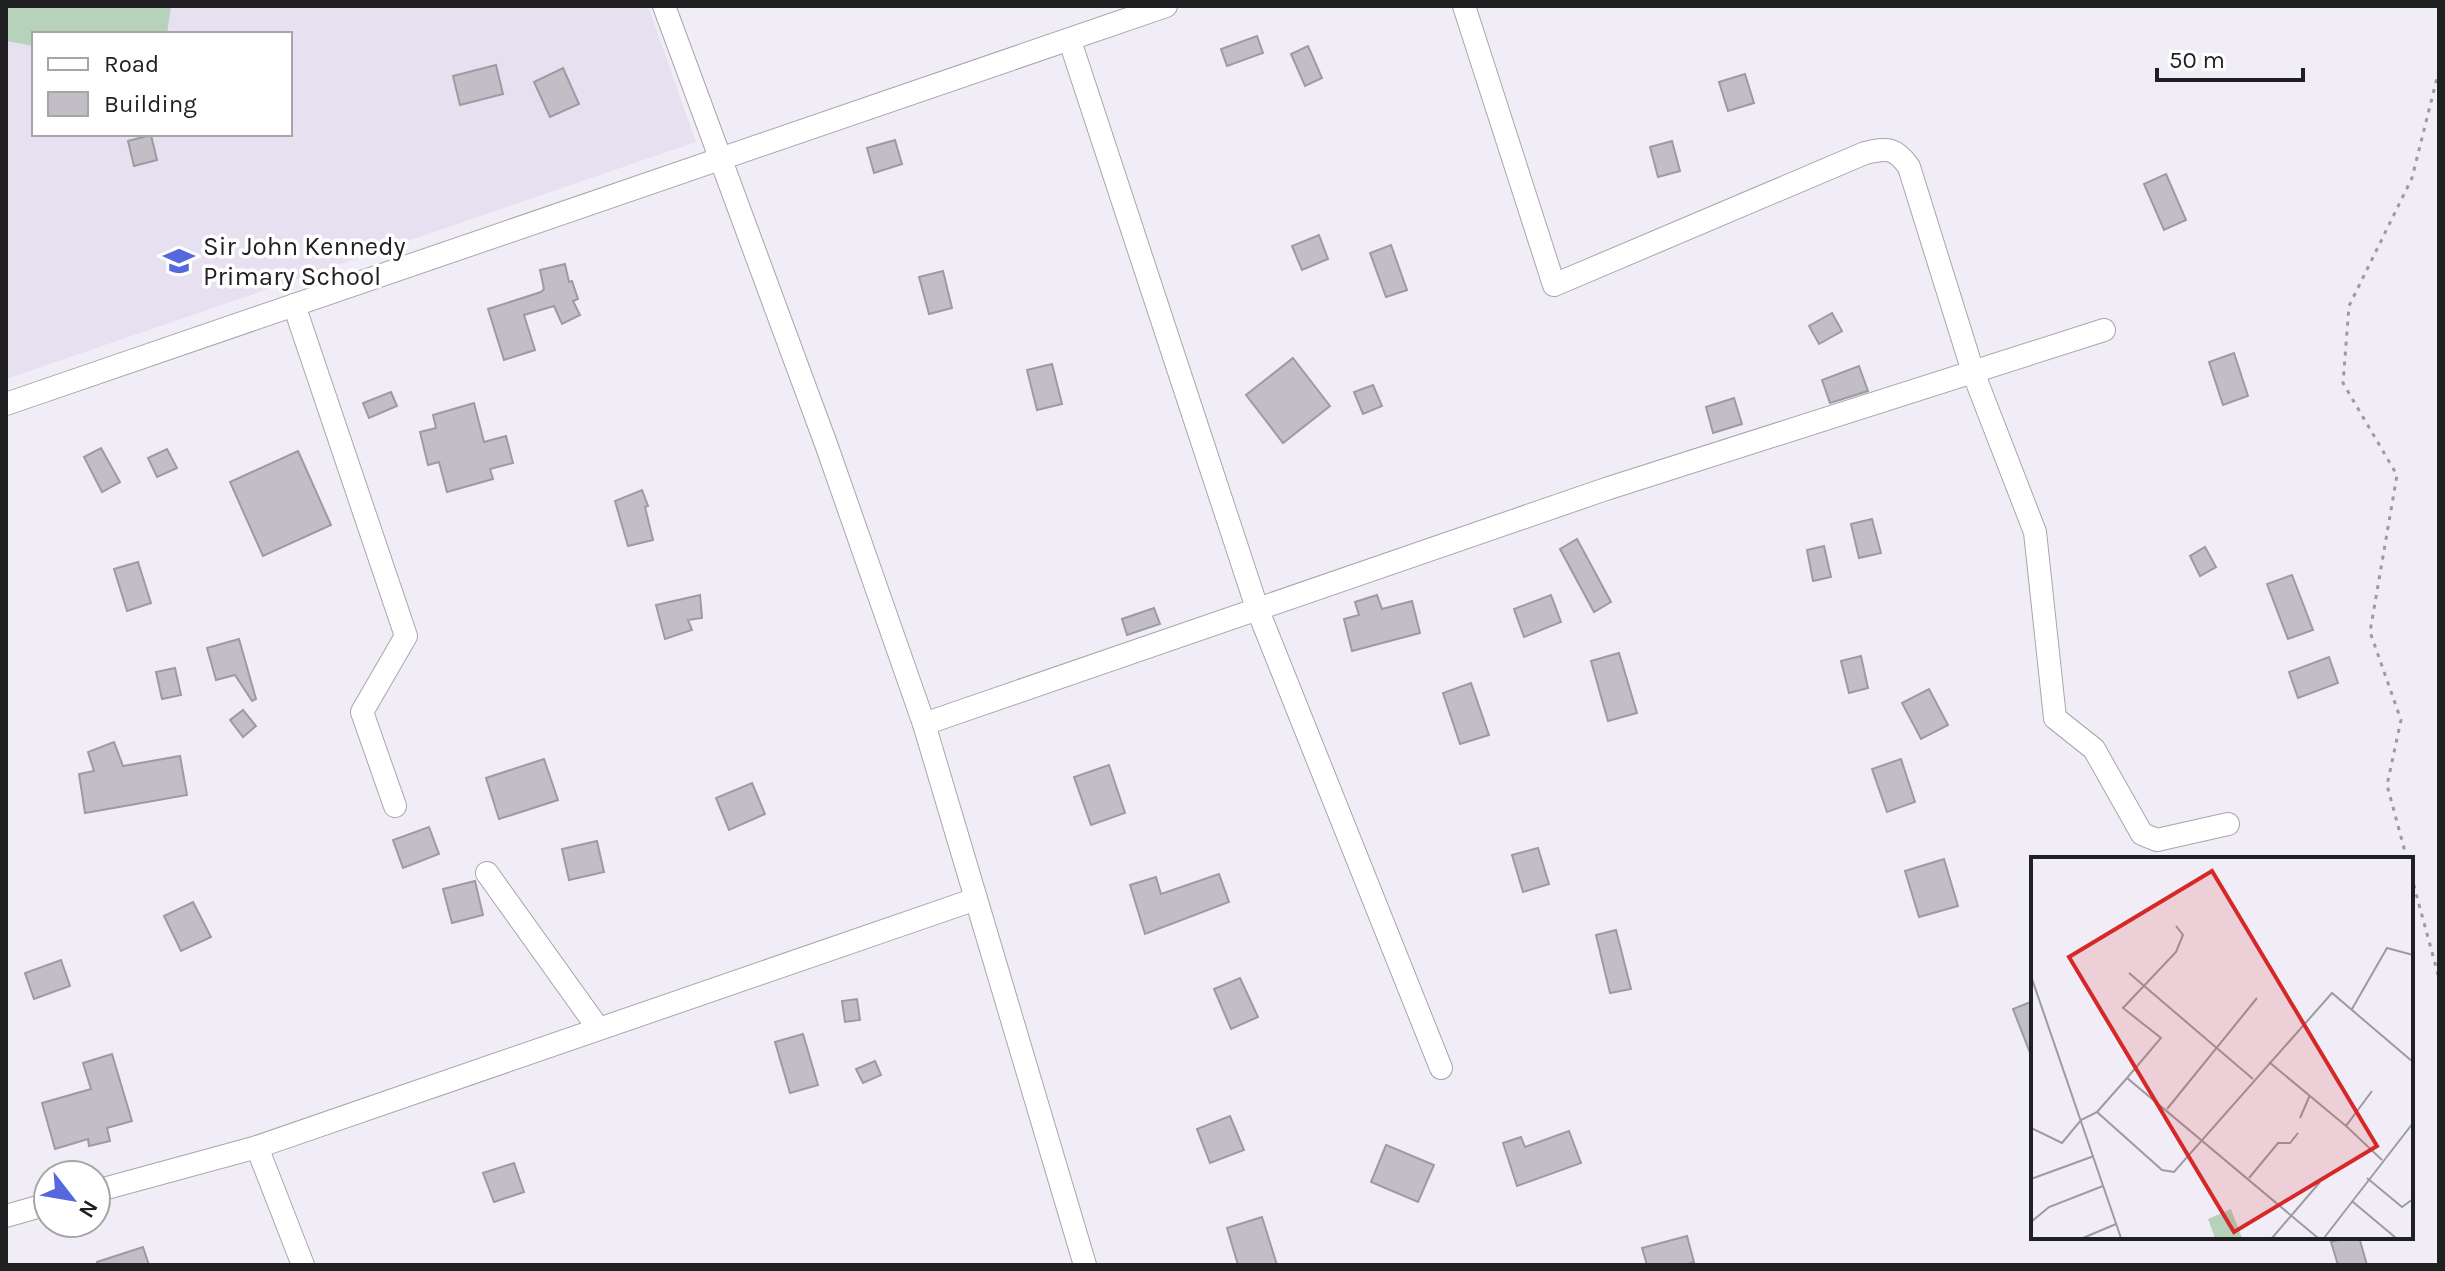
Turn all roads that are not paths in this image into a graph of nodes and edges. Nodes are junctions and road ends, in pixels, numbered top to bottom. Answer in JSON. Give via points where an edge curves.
{"nodes":[{"id":1,"x":664,"y":6,"type":"edge"},
{"id":2,"x":1166,"y":6,"type":"edge"},
{"id":3,"x":1464,"y":6,"type":"edge"},
{"id":4,"x":1070,"y":41,"type":"junction"},
{"id":5,"x":720,"y":159,"type":"junction"},
{"id":6,"x":294,"y":305,"type":"junction"},
{"id":7,"x":2104,"y":330,"type":"dead end"},
{"id":8,"x":1973,"y":372,"type":"junction"},
{"id":9,"x":6,"y":404,"type":"edge"},
{"id":10,"x":1257,"y":608,"type":"junction"},
{"id":11,"x":924,"y":724,"type":"junction"},
{"id":12,"x":395,"y":806,"type":"dead end"},
{"id":13,"x":2228,"y":824,"type":"dead end"},
{"id":14,"x":487,"y":873,"type":"dead end"},
{"id":15,"x":976,"y":899,"type":"junction"},
{"id":16,"x":598,"y":1028,"type":"junction"},
{"id":17,"x":1441,"y":1068,"type":"dead end"},
{"id":18,"x":257,"y":1147,"type":"junction"},
{"id":19,"x":112,"y":1187,"type":"edge"},
{"id":20,"x":32,"y":1209,"type":"edge"},
{"id":21,"x":6,"y":1216,"type":"edge"},
{"id":22,"x":303,"y":1265,"type":"edge"},
{"id":23,"x":1085,"y":1265,"type":"edge"}],
"edges":[{"from":1,"to":5,"type":"street"},
{"from":2,"to":4,"type":"street"},
{"from":3,"to":8,"type":"street","via":[[1554,285],[1885,149],[1901,155],[1909,167]]},
{"from":4,"to":5,"type":"street"},
{"from":4,"to":10,"type":"street"},
{"from":5,"to":6,"type":"street"},
{"from":5,"to":11,"type":"street"},
{"from":6,"to":9,"type":"street"},
{"from":6,"to":12,"type":"street","via":[[406,636],[362,712]]},
{"from":7,"to":8,"type":"street"},
{"from":8,"to":10,"type":"street","via":[[1611,487]]},
{"from":8,"to":13,"type":"street","via":[[2035,532],[2055,718],[2094,749],[2142,834],[2157,840]]},
{"from":10,"to":11,"type":"street"},
{"from":10,"to":17,"type":"street"},
{"from":11,"to":15,"type":"street"},
{"from":14,"to":16,"type":"street"},
{"from":15,"to":16,"type":"street"},
{"from":15,"to":23,"type":"street"},
{"from":16,"to":18,"type":"street"},
{"from":18,"to":19,"type":"street"},
{"from":18,"to":22,"type":"street"},
{"from":20,"to":21,"type":"street"}]}
